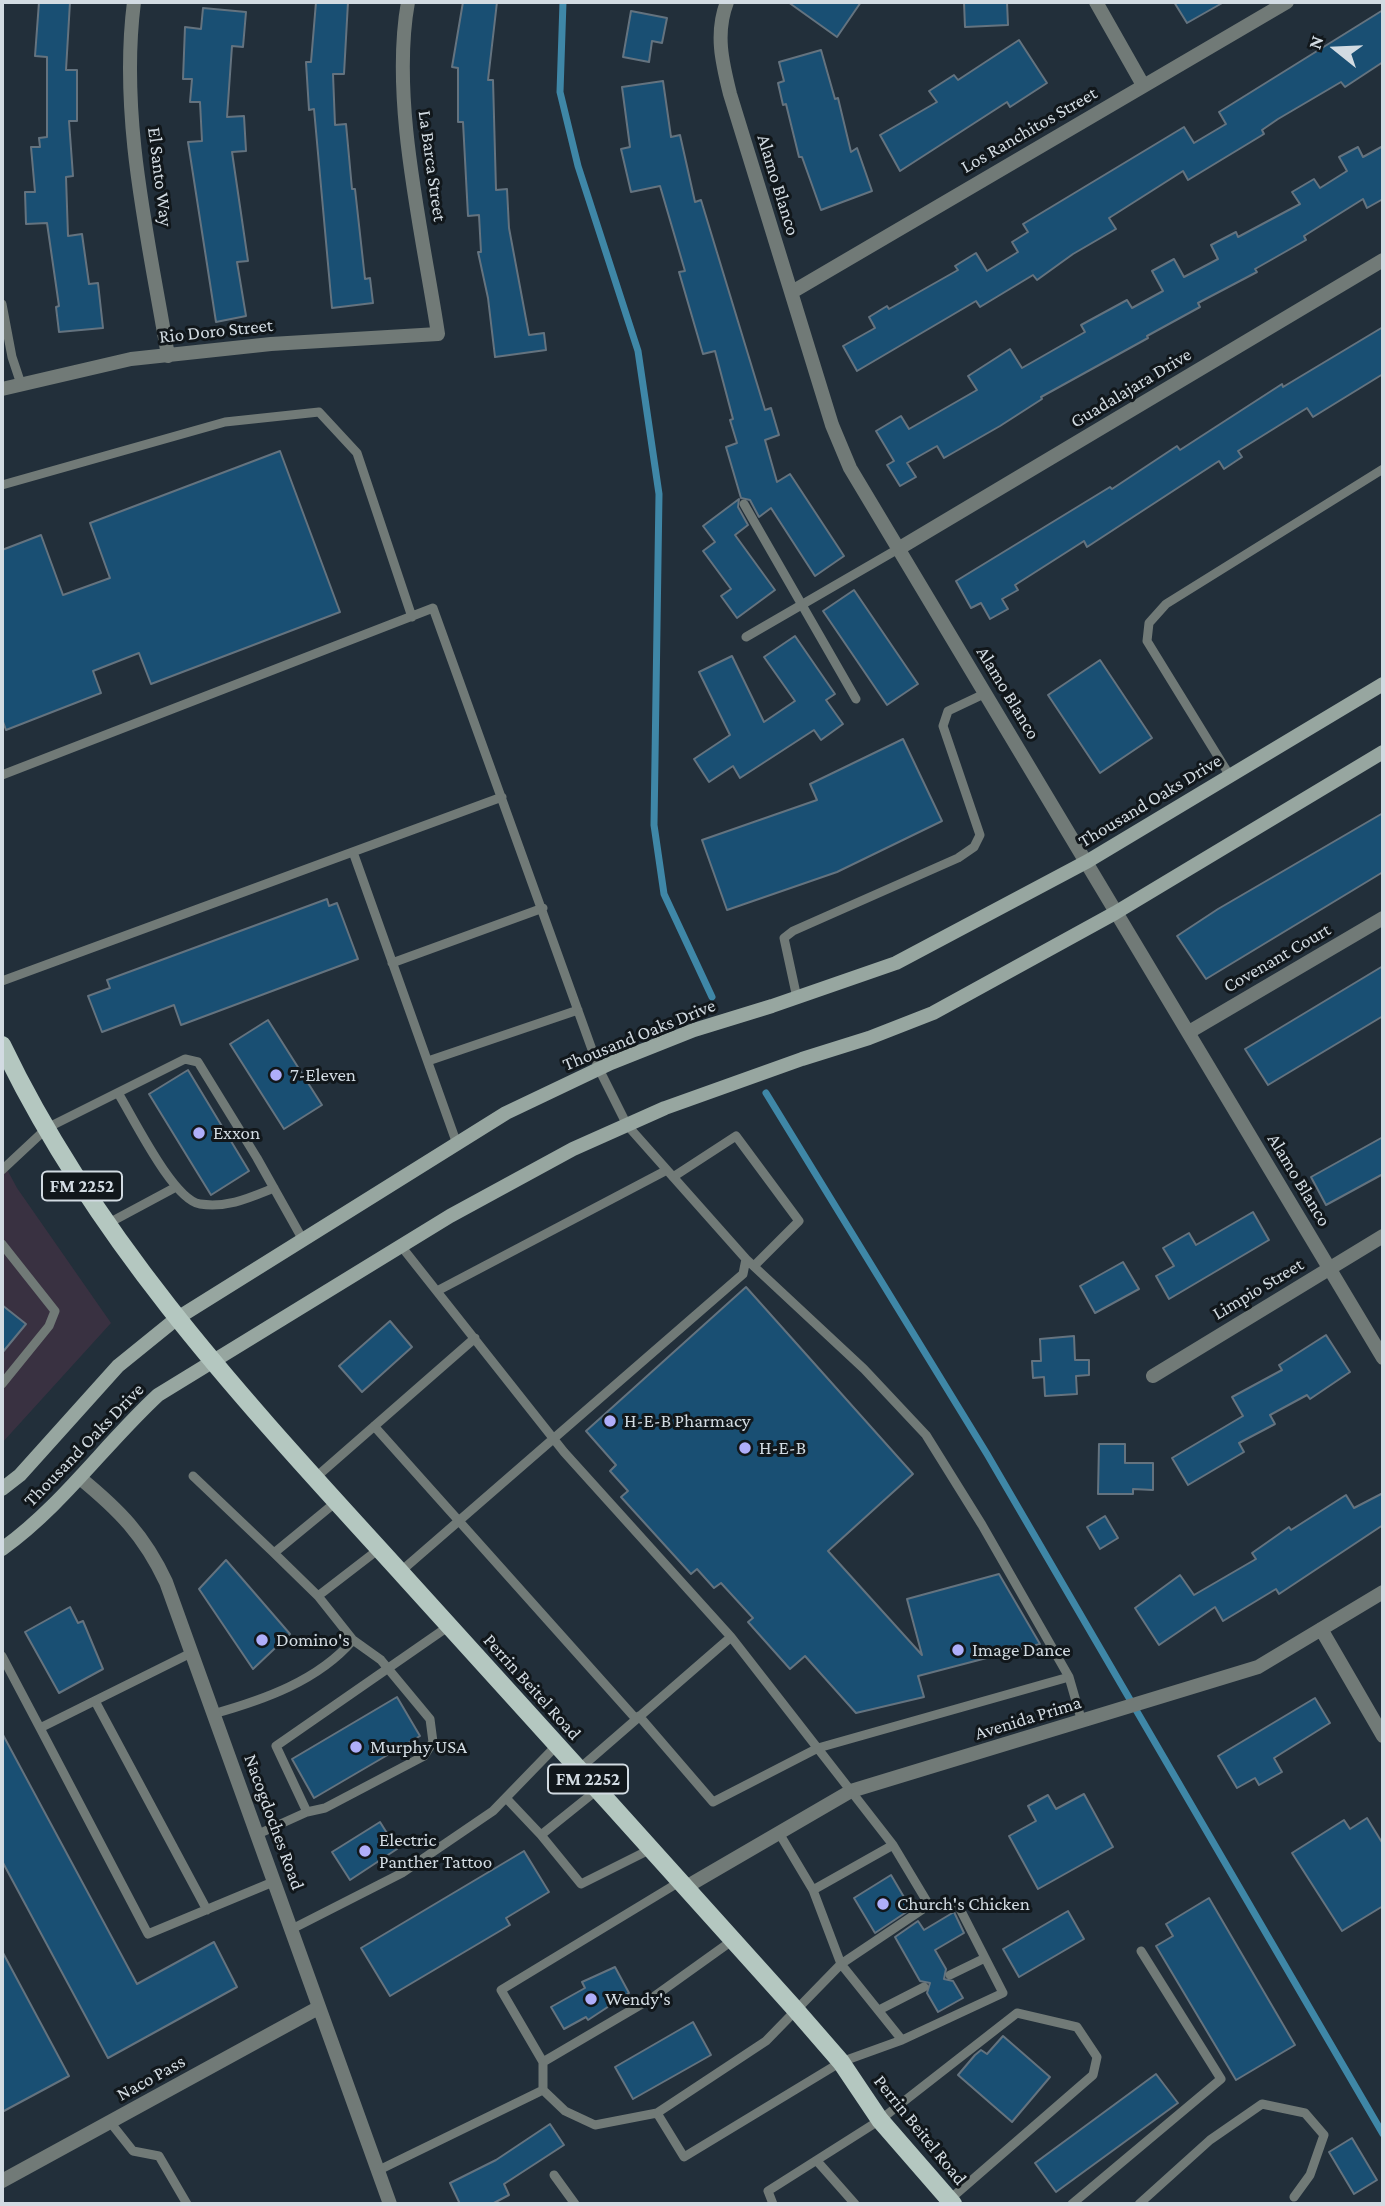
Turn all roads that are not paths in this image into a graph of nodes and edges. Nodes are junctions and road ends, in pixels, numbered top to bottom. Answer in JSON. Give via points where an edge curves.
{"nodes":[{"id":1,"x":134,"y":2,"type":"edge"},
{"id":2,"x":408,"y":2,"type":"edge"},
{"id":3,"x":727,"y":2,"type":"edge"},
{"id":4,"x":1096,"y":2,"type":"edge"},
{"id":5,"x":1287,"y":2,"type":"edge"},
{"id":6,"x":1143,"y":85,"type":"junction"},
{"id":7,"x":1383,"y":260,"type":"edge"},
{"id":8,"x":792,"y":292,"type":"junction"},
{"id":9,"x":2,"y":304,"type":"edge"},
{"id":10,"x":438,"y":334,"type":"joint"},
{"id":11,"x":168,"y":356,"type":"junction"},
{"id":12,"x":22,"y":384,"type":"junction"},
{"id":13,"x":2,"y":389,"type":"edge"},
{"id":14,"x":1383,"y":469,"type":"edge"},
{"id":15,"x":2,"y":485,"type":"edge"},
{"id":16,"x":744,"y":504,"type":"dead end"},
{"id":17,"x":898,"y":549,"type":"junction"},
{"id":18,"x":803,"y":604,"type":"junction"},
{"id":19,"x":412,"y":617,"type":"junction"},
{"id":20,"x":746,"y":638,"type":"dead end"},
{"id":21,"x":1383,"y":684,"type":"edge"},
{"id":22,"x":985,"y":693,"type":"junction"},
{"id":23,"x":856,"y":699,"type":"dead end"},
{"id":24,"x":1383,"y":752,"type":"edge"},
{"id":25,"x":2,"y":775,"type":"edge"},
{"id":26,"x":1230,"y":775,"type":"junction"},
{"id":27,"x":502,"y":797,"type":"junction"},
{"id":28,"x":353,"y":852,"type":"junction"},
{"id":29,"x":1088,"y":861,"type":"junction"},
{"id":30,"x":542,"y":908,"type":"junction"},
{"id":31,"x":1115,"y":914,"type":"junction"},
{"id":32,"x":1383,"y":918,"type":"edge"},
{"id":33,"x":392,"y":963,"type":"junction"},
{"id":34,"x":2,"y":981,"type":"edge"},
{"id":35,"x":797,"y":998,"type":"junction"},
{"id":36,"x":578,"y":1010,"type":"junction"},
{"id":37,"x":1189,"y":1032,"type":"junction"},
{"id":38,"x":3,"y":1049,"type":"edge"},
{"id":39,"x":428,"y":1061,"type":"junction"},
{"id":40,"x":599,"y":1069,"type":"junction"},
{"id":41,"x":118,"y":1093,"type":"junction"},
{"id":42,"x":627,"y":1125,"type":"junction"},
{"id":43,"x":47,"y":1128,"type":"junction"},
{"id":44,"x":457,"y":1144,"type":"junction"},
{"id":45,"x":2,"y":1170,"type":"edge"},
{"id":46,"x":670,"y":1174,"type":"junction"},
{"id":47,"x":176,"y":1187,"type":"junction"},
{"id":48,"x":274,"y":1188,"type":"junction"},
{"id":49,"x":107,"y":1224,"type":"junction"},
{"id":50,"x":1383,"y":1236,"type":"edge"},
{"id":51,"x":303,"y":1240,"type":"junction"},
{"id":52,"x":2,"y":1244,"type":"edge"},
{"id":53,"x":401,"y":1246,"type":"junction"},
{"id":54,"x":746,"y":1259,"type":"junction"},
{"id":55,"x":754,"y":1266,"type":"junction"},
{"id":56,"x":1329,"y":1269,"type":"junction"},
{"id":57,"x":437,"y":1291,"type":"junction"},
{"id":58,"x":176,"y":1319,"type":"junction"},
{"id":59,"x":475,"y":1338,"type":"junction"},
{"id":60,"x":1383,"y":1358,"type":"edge"},
{"id":61,"x":211,"y":1362,"type":"junction"},
{"id":62,"x":1153,"y":1376,"type":"dead end"},
{"id":63,"x":2,"y":1384,"type":"edge"},
{"id":64,"x":374,"y":1426,"type":"junction"},
{"id":65,"x":553,"y":1437,"type":"junction"},
{"id":66,"x":192,"y":1476,"type":"dead end"},
{"id":67,"x":80,"y":1478,"type":"junction"},
{"id":68,"x":315,"y":1478,"type":"junction"},
{"id":69,"x":2,"y":1489,"type":"edge"},
{"id":70,"x":336,"y":1502,"type":"junction"},
{"id":71,"x":459,"y":1520,"type":"junction"},
{"id":72,"x":2,"y":1549,"type":"edge"},
{"id":73,"x":379,"y":1549,"type":"junction"},
{"id":74,"x":274,"y":1553,"type":"junction"},
{"id":75,"x":400,"y":1572,"type":"junction"},
{"id":76,"x":1383,"y":1592,"type":"edge"},
{"id":77,"x":318,"y":1596,"type":"junction"},
{"id":78,"x":449,"y":1626,"type":"junction"},
{"id":79,"x":1321,"y":1629,"type":"junction"},
{"id":80,"x":731,"y":1637,"type":"junction"},
{"id":81,"x":353,"y":1640,"type":"junction"},
{"id":82,"x":191,"y":1653,"type":"junction"},
{"id":83,"x":2,"y":1657,"type":"edge"},
{"id":84,"x":386,"y":1668,"type":"junction"},
{"id":85,"x":1069,"y":1677,"type":"junction"},
{"id":86,"x":95,"y":1701,"type":"junction"},
{"id":87,"x":214,"y":1714,"type":"junction"},
{"id":88,"x":637,"y":1718,"type":"junction"},
{"id":89,"x":1082,"y":1722,"type":"junction"},
{"id":90,"x":40,"y":1728,"type":"junction"},
{"id":91,"x":1383,"y":1736,"type":"edge"},
{"id":92,"x":557,"y":1745,"type":"junction"},
{"id":93,"x":818,"y":1748,"type":"junction"},
{"id":94,"x":579,"y":1769,"type":"junction"},
{"id":95,"x":597,"y":1790,"type":"junction"},
{"id":96,"x":851,"y":1791,"type":"junction"},
{"id":97,"x":506,"y":1798,"type":"junction"},
{"id":98,"x":307,"y":1812,"type":"junction"},
{"id":99,"x":779,"y":1833,"type":"junction"},
{"id":100,"x":256,"y":1835,"type":"junction"},
{"id":101,"x":541,"y":1835,"type":"junction"},
{"id":102,"x":893,"y":1845,"type":"junction"},
{"id":103,"x":651,"y":1849,"type":"junction"},
{"id":104,"x":273,"y":1882,"type":"junction"},
{"id":105,"x":683,"y":1884,"type":"junction"},
{"id":106,"x":813,"y":1890,"type":"junction"},
{"id":107,"x":929,"y":1905,"type":"junction"},
{"id":108,"x":207,"y":1910,"type":"junction"},
{"id":109,"x":290,"y":1930,"type":"junction"},
{"id":110,"x":733,"y":1940,"type":"junction"},
{"id":111,"x":1141,"y":1951,"type":"dead end"},
{"id":112,"x":985,"y":1958,"type":"junction"},
{"id":113,"x":841,"y":1964,"type":"junction"},
{"id":114,"x":950,"y":1975,"type":"dead end"},
{"id":115,"x":924,"y":1987,"type":"dead end"},
{"id":116,"x":318,"y":2008,"type":"junction"},
{"id":117,"x":795,"y":2010,"type":"junction"},
{"id":118,"x":878,"y":2010,"type":"junction"},
{"id":119,"x":902,"y":2040,"type":"junction"},
{"id":120,"x":841,"y":2062,"type":"junction"},
{"id":121,"x":543,"y":2063,"type":"junction"},
{"id":122,"x":543,"y":2090,"type":"junction"},
{"id":123,"x":657,"y":2113,"type":"junction"},
{"id":124,"x":880,"y":2120,"type":"junction"},
{"id":125,"x":110,"y":2122,"type":"junction"},
{"id":126,"x":817,"y":2161,"type":"junction"},
{"id":127,"x":379,"y":2170,"type":"junction"},
{"id":128,"x":554,"y":2175,"type":"dead end"},
{"id":129,"x":2,"y":2181,"type":"edge"},
{"id":130,"x":1294,"y":2197,"type":"dead end"},
{"id":131,"x":951,"y":2202,"type":"edge"},
{"id":132,"x":187,"y":2204,"type":"edge"},
{"id":133,"x":390,"y":2204,"type":"edge"},
{"id":134,"x":575,"y":2204,"type":"edge"},
{"id":135,"x":773,"y":2204,"type":"edge"},
{"id":136,"x":855,"y":2204,"type":"edge"},
{"id":137,"x":1072,"y":2204,"type":"edge"},
{"id":138,"x":1139,"y":2204,"type":"edge"}],
"edges":[{"from":1,"to":11,"type":"street","name":"El Santo Way","via":[[134,136]]},
{"from":2,"to":10,"type":"street","name":"La Barca Street","via":[[403,27],[404,115]]},
{"from":3,"to":8,"type":"street","name":"Alamo Blanco","via":[[720,32],[722,62]]},
{"from":4,"to":6,"type":"street"},
{"from":5,"to":6,"type":"street","name":"Los Ranchitos Street"},
{"from":6,"to":8,"type":"street","name":"Los Ranchitos Street"},
{"from":7,"to":17,"type":"street","name":"Guadalajara Drive"},
{"from":8,"to":17,"type":"street","name":"Alamo Blanco","via":[[832,425],[872,508]]},
{"from":9,"to":12,"type":"lane"},
{"from":10,"to":11,"type":"street","name":"Rio Doro Street","via":[[271,344]]},
{"from":11,"to":12,"type":"street","name":"Rio Doro Street","via":[[131,359]]},
{"from":12,"to":13,"type":"street","name":"Rio Doro Street"},
{"from":14,"to":26,"type":"lane","via":[[1166,604],[1149,623],[1147,641]]},
{"from":15,"to":19,"type":"lane","via":[[225,422],[319,412],[357,453]]},
{"from":16,"to":18,"type":"lane"},
{"from":17,"to":18,"type":"lane"},
{"from":17,"to":22,"type":"street","name":"Alamo Blanco"},
{"from":18,"to":20,"type":"lane"},
{"from":18,"to":23,"type":"lane"},
{"from":19,"to":25,"type":"lane"},
{"from":19,"to":27,"type":"lane","via":[[433,608]]},
{"from":21,"to":26,"type":"main road","name":"Thousand Oaks Drive"},
{"from":22,"to":29,"type":"street","name":"Alamo Blanco"},
{"from":22,"to":35,"type":"lane","via":[[948,711],[943,726],[980,835],[974,847],[793,931],[784,939]]},
{"from":24,"to":31,"type":"main road","name":"Thousand Oaks Drive"},
{"from":26,"to":29,"type":"main road","name":"Thousand Oaks Drive"},
{"from":27,"to":28,"type":"lane"},
{"from":27,"to":30,"type":"lane"},
{"from":28,"to":33,"type":"lane"},
{"from":28,"to":34,"type":"lane"},
{"from":29,"to":31,"type":"street","name":"Alamo Blanco"},
{"from":29,"to":35,"type":"main road","name":"Thousand Oaks Drive","via":[[896,963]]},
{"from":30,"to":33,"type":"lane"},
{"from":30,"to":36,"type":"lane"},
{"from":31,"to":37,"type":"street","name":"Alamo Blanco"},
{"from":31,"to":42,"type":"main road","name":"Thousand Oaks Drive","via":[[933,1013]]},
{"from":32,"to":37,"type":"street","name":"Covenant Court"},
{"from":33,"to":39,"type":"lane"},
{"from":35,"to":40,"type":"main road","name":"Thousand Oaks Drive","via":[[694,1030]]},
{"from":36,"to":39,"type":"lane"},
{"from":36,"to":40,"type":"lane"},
{"from":37,"to":56,"type":"street","name":"Alamo Blanco"},
{"from":38,"to":43,"type":"main road","number":"FM 2252"},
{"from":39,"to":44,"type":"lane"},
{"from":40,"to":42,"type":"lane"},
{"from":40,"to":44,"type":"main road","name":"Thousand Oaks Drive","via":[[506,1113]]},
{"from":41,"to":43,"type":"lane"},
{"from":41,"to":47,"type":"lane"},
{"from":41,"to":48,"type":"lane","via":[[185,1059],[198,1062]]},
{"from":42,"to":46,"type":"lane"},
{"from":42,"to":53,"type":"main road","name":"Thousand Oaks Drive","via":[[573,1149]]},
{"from":43,"to":45,"type":"lane"},
{"from":43,"to":49,"type":"main road","number":"FM 2252"},
{"from":44,"to":51,"type":"main road","name":"Thousand Oaks Drive"},
{"from":46,"to":54,"type":"lane"},
{"from":46,"to":55,"type":"lane","via":[[736,1136],[799,1221]]},
{"from":46,"to":57,"type":"lane"},
{"from":47,"to":48,"type":"lane","via":[[198,1204],[236,1204]]},
{"from":47,"to":49,"type":"lane"},
{"from":48,"to":51,"type":"lane"},
{"from":49,"to":58,"type":"main road","number":"FM 2252"},
{"from":50,"to":56,"type":"street","name":"Limpio Street"},
{"from":51,"to":58,"type":"main road","name":"Thousand Oaks Drive"},
{"from":52,"to":63,"type":"lane","via":[[55,1311],[49,1326]]},
{"from":53,"to":57,"type":"lane"},
{"from":53,"to":61,"type":"main road","name":"Thousand Oaks Drive"},
{"from":54,"to":55,"type":"lane"},
{"from":54,"to":65,"type":"lane","via":[[743,1274]]},
{"from":55,"to":85,"type":"lane","via":[[864,1368],[926,1436]]},
{"from":56,"to":60,"type":"street","name":"Alamo Blanco"},
{"from":56,"to":62,"type":"street","name":"Limpio Street"},
{"from":57,"to":59,"type":"lane"},
{"from":58,"to":61,"type":"main road","number":"FM 2252"},
{"from":58,"to":69,"type":"main road","name":"Thousand Oaks Drive","via":[[118,1366]]},
{"from":59,"to":64,"type":"lane"},
{"from":59,"to":65,"type":"lane"},
{"from":61,"to":67,"type":"main road","name":"Thousand Oaks Drive","via":[[158,1395],[120,1430]]},
{"from":61,"to":68,"type":"main road","name":"Perrin Beitel Road","number":"FM 2252"},
{"from":64,"to":68,"type":"lane"},
{"from":64,"to":71,"type":"lane"},
{"from":65,"to":71,"type":"lane"},
{"from":65,"to":80,"type":"lane"},
{"from":66,"to":74,"type":"lane"},
{"from":67,"to":72,"type":"main road","name":"Thousand Oaks Drive","via":[[29,1530]]},
{"from":67,"to":82,"type":"street","name":"Nacogdoches Road","via":[[116,1508],[150,1548]]},
{"from":68,"to":70,"type":"main road","name":"Perrin Beitel Road","number":"FM 2252"},
{"from":70,"to":73,"type":"main road","name":"Perrin Beitel Road","number":"FM 2252"},
{"from":70,"to":74,"type":"lane"},
{"from":71,"to":75,"type":"lane"},
{"from":71,"to":88,"type":"lane"},
{"from":73,"to":75,"type":"main road","name":"Perrin Beitel Road","number":"FM 2252"},
{"from":73,"to":77,"type":"lane"},
{"from":74,"to":77,"type":"lane"},
{"from":75,"to":78,"type":"main road","name":"Perrin Beitel Road","number":"FM 2252"},
{"from":76,"to":79,"type":"street","name":"Avenida Prima"},
{"from":77,"to":81,"type":"lane"},
{"from":78,"to":84,"type":"lane"},
{"from":78,"to":92,"type":"main road","name":"Perrin Beitel Road","number":"FM 2252"},
{"from":79,"to":89,"type":"street","name":"Avenida Prima","via":[[1258,1667]]},
{"from":79,"to":91,"type":"street"},
{"from":80,"to":88,"type":"lane"},
{"from":80,"to":93,"type":"lane"},
{"from":81,"to":84,"type":"lane"},
{"from":81,"to":87,"type":"lane","via":[[342,1653],[281,1691]]},
{"from":82,"to":86,"type":"lane"},
{"from":82,"to":87,"type":"street","name":"Nacogdoches Road"},
{"from":83,"to":90,"type":"lane"},
{"from":84,"to":98,"type":"lane","via":[[276,1746]]},
{"from":84,"to":98,"type":"lane","via":[[430,1719],[433,1742],[424,1756],[326,1808]]},
{"from":85,"to":89,"type":"lane"},
{"from":85,"to":93,"type":"lane"},
{"from":86,"to":90,"type":"lane"},
{"from":86,"to":108,"type":"lane"},
{"from":87,"to":100,"type":"street","name":"Nacogdoches Road"},
{"from":88,"to":93,"type":"lane","via":[[713,1802]]},
{"from":88,"to":94,"type":"lane"},
{"from":89,"to":96,"type":"street","name":"Avenida Prima"},
{"from":90,"to":108,"type":"lane","via":[[148,1934]]},
{"from":92,"to":94,"type":"main road","name":"Perrin Beitel Road","number":"FM 2252"},
{"from":92,"to":97,"type":"lane"},
{"from":93,"to":96,"type":"lane"},
{"from":94,"to":95,"type":"main road","name":"Perrin Beitel Road","number":"FM 2252"},
{"from":95,"to":101,"type":"lane"},
{"from":95,"to":103,"type":"main road","name":"Perrin Beitel Road","number":"FM 2252"},
{"from":96,"to":99,"type":"street","name":"Avenida Prima"},
{"from":96,"to":102,"type":"lane"},
{"from":97,"to":101,"type":"lane"},
{"from":97,"to":109,"type":"lane","via":[[402,1873]]},
{"from":98,"to":100,"type":"lane"},
{"from":99,"to":105,"type":"street","name":"Avenida Prima"},
{"from":99,"to":106,"type":"lane"},
{"from":100,"to":104,"type":"street","name":"Nacogdoches Road"},
{"from":101,"to":103,"type":"lane","via":[[581,1884]]},
{"from":102,"to":106,"type":"lane"},
{"from":102,"to":107,"type":"lane"},
{"from":103,"to":105,"type":"main road","name":"Perrin Beitel Road","number":"FM 2252"},
{"from":104,"to":108,"type":"lane"},
{"from":104,"to":109,"type":"street","name":"Nacogdoches Road"},
{"from":105,"to":110,"type":"main road","name":"Perrin Beitel Road","number":"FM 2252"},
{"from":105,"to":121,"type":"lane","via":[[501,1990]]},
{"from":106,"to":113,"type":"lane"},
{"from":107,"to":112,"type":"lane","via":[[958,1905]]},
{"from":107,"to":113,"type":"lane"},
{"from":109,"to":116,"type":"street","name":"Nacogdoches Road"},
{"from":110,"to":117,"type":"main road","name":"Perrin Beitel Road","number":"FM 2252"},
{"from":110,"to":121,"type":"lane","via":[[652,1998]]},
{"from":111,"to":137,"type":"lane","via":[[1221,2079]]},
{"from":112,"to":114,"type":"lane"},
{"from":112,"to":119,"type":"lane","via":[[1003,1993]]},
{"from":113,"to":117,"type":"lane"},
{"from":113,"to":118,"type":"lane"},
{"from":115,"to":118,"type":"lane"},
{"from":116,"to":125,"type":"street","name":"Naco Pass"},
{"from":116,"to":127,"type":"street","name":"Nacogdoches Road"},
{"from":117,"to":120,"type":"main road","name":"Perrin Beitel Road","number":"FM 2252"},
{"from":117,"to":123,"type":"lane","via":[[765,2041]]},
{"from":118,"to":119,"type":"lane"},
{"from":119,"to":120,"type":"lane"},
{"from":120,"to":123,"type":"lane","via":[[684,2157]]},
{"from":120,"to":124,"type":"main road","name":"Perrin Beitel Road","number":"FM 2252"},
{"from":121,"to":122,"type":"lane"},
{"from":122,"to":123,"type":"lane","via":[[565,2111],[595,2125]]},
{"from":122,"to":127,"type":"lane"},
{"from":124,"to":126,"type":"lane"},
{"from":124,"to":131,"type":"main road","name":"Perrin Beitel Road","number":"FM 2252"},
{"from":124,"to":131,"type":"lane","via":[[1017,2012],[1077,2027],[1097,2057],[1093,2075]]},
{"from":125,"to":129,"type":"street","name":"Naco Pass"},
{"from":125,"to":132,"type":"lane","via":[[133,2151],[159,2156]]},
{"from":126,"to":135,"type":"lane","via":[[768,2191]]},
{"from":126,"to":136,"type":"lane"},
{"from":127,"to":133,"type":"street","name":"Nacogdoches Road"},
{"from":128,"to":134,"type":"lane"},
{"from":130,"to":138,"type":"lane","via":[[1310,2175],[1324,2135],[1305,2113],[1262,2104],[1210,2140]]}]}
